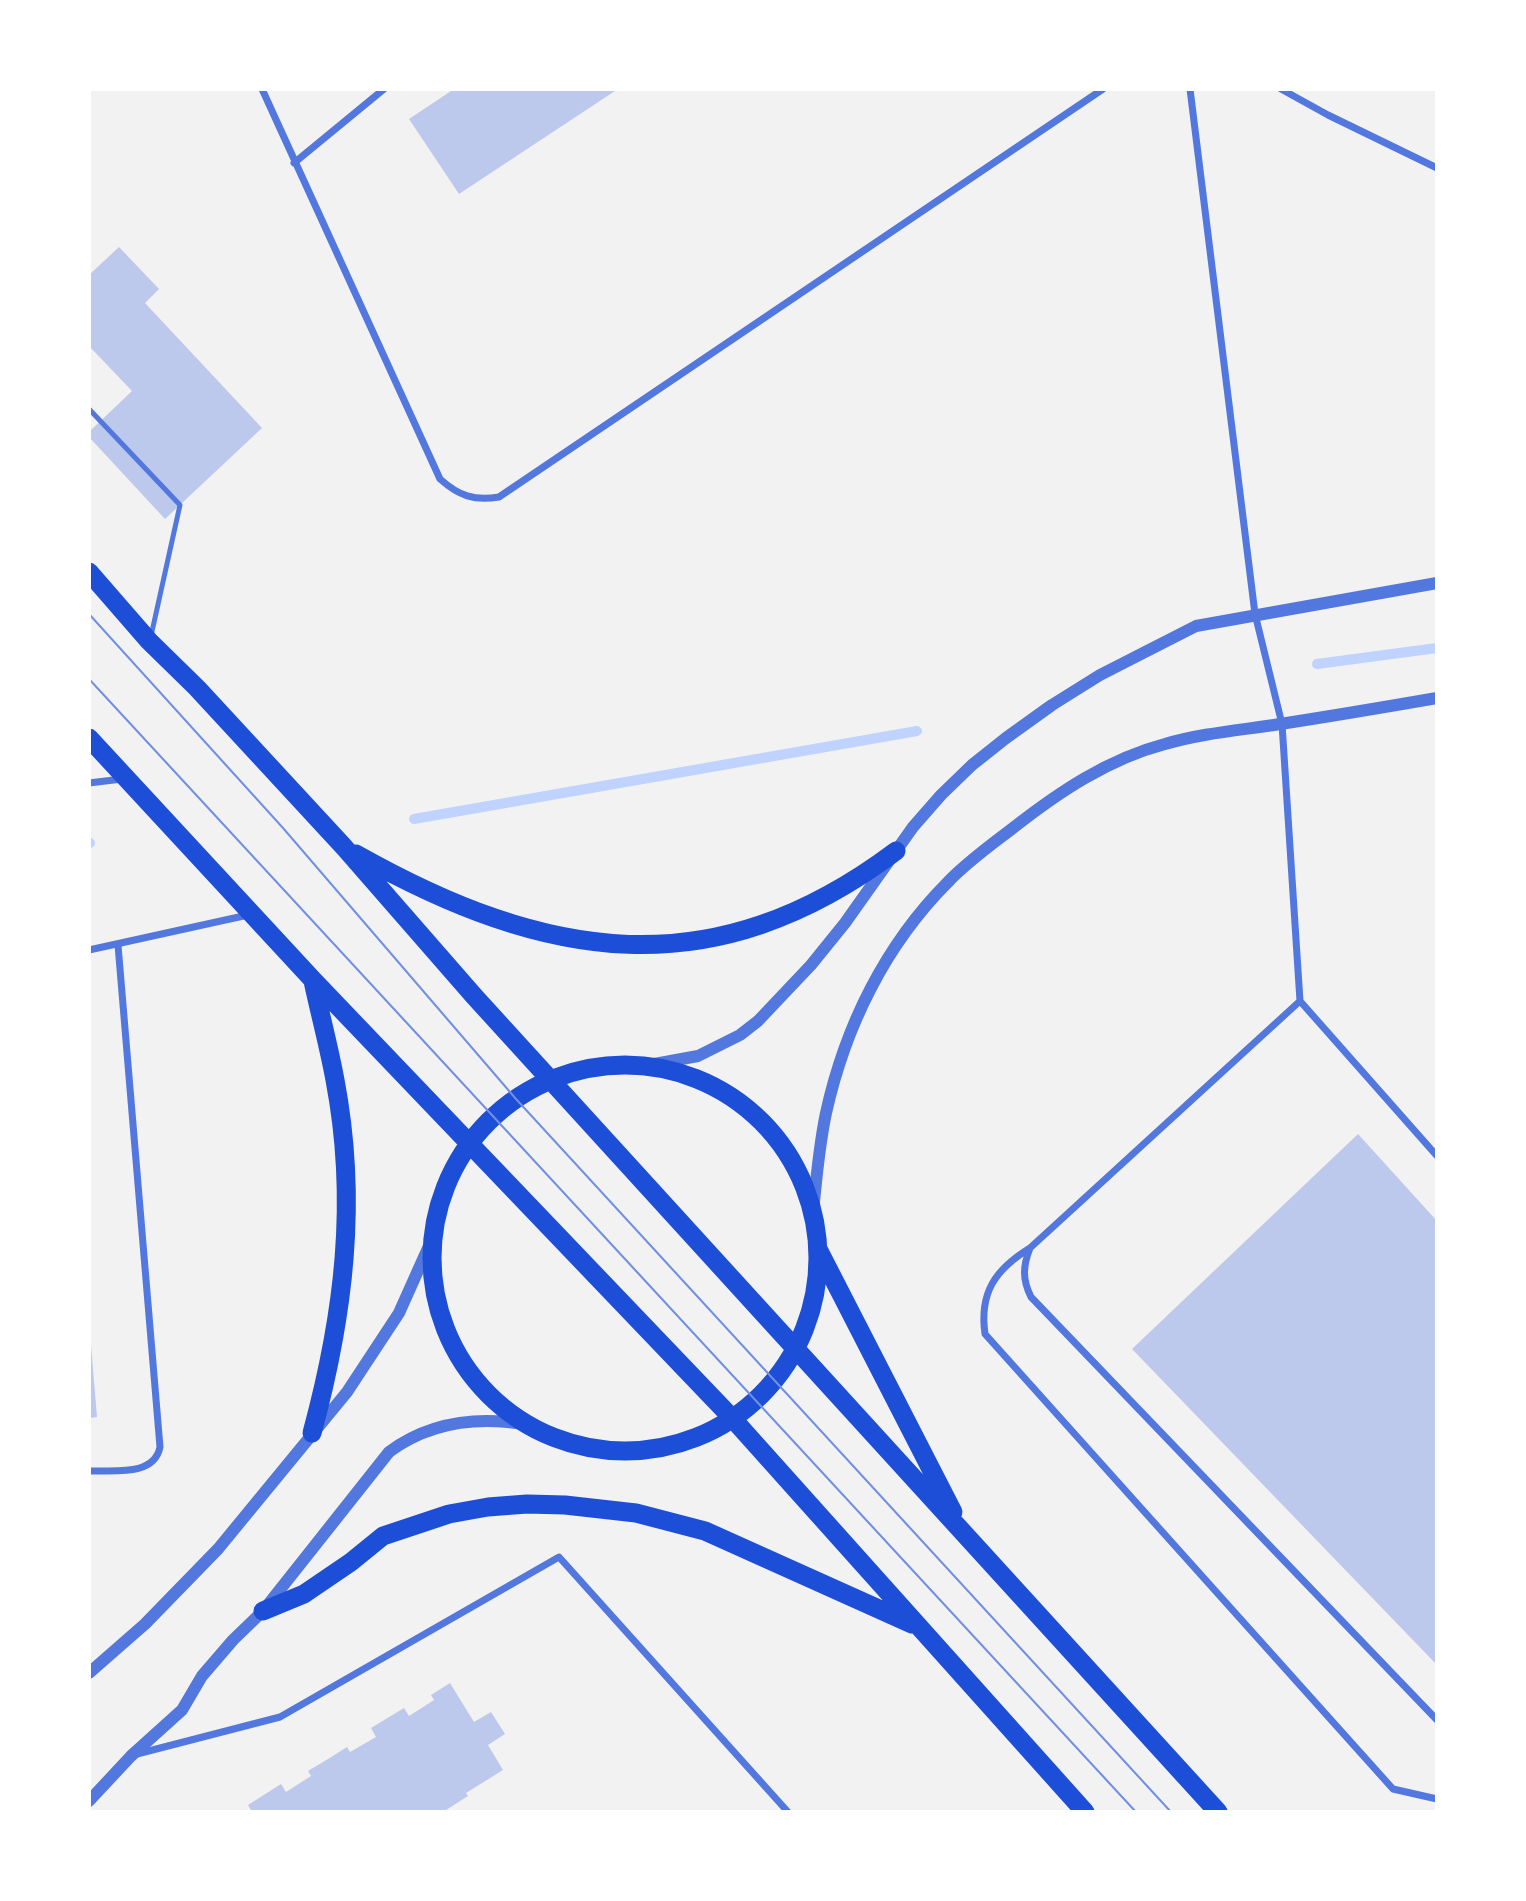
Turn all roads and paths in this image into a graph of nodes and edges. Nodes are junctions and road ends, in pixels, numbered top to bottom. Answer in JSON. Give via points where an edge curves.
{"nodes":[{"id":1,"x":262,"y":89,"type":"edge"},
{"id":2,"x":384,"y":89,"type":"edge"},
{"id":3,"x":1103,"y":89,"type":"edge"},
{"id":4,"x":1190,"y":89,"type":"edge"},
{"id":5,"x":1281,"y":89,"type":"edge"},
{"id":6,"x":294,"y":163,"type":"junction"},
{"id":7,"x":1437,"y":168,"type":"edge"},
{"id":8,"x":89,"y":409,"type":"edge"},
{"id":9,"x":89,"y":572,"type":"edge"},
{"id":10,"x":1437,"y":583,"type":"edge"},
{"id":11,"x":1255,"y":614,"type":"junction"},
{"id":12,"x":149,"y":641,"type":"junction"},
{"id":13,"x":1437,"y":698,"type":"edge"},
{"id":14,"x":1282,"y":724,"type":"junction"},
{"id":15,"x":89,"y":738,"type":"edge"},
{"id":16,"x":126,"y":778,"type":"junction"},
{"id":17,"x":89,"y":783,"type":"edge"},
{"id":18,"x":344,"y":847,"type":"junction"},
{"id":19,"x":896,"y":851,"type":"junction"},
{"id":20,"x":252,"y":914,"type":"junction"},
{"id":21,"x":118,"y":945,"type":"junction"},
{"id":22,"x":89,"y":950,"type":"edge"},
{"id":23,"x":313,"y":980,"type":"junction"},
{"id":24,"x":1300,"y":1001,"type":"junction"},
{"id":25,"x":649,"y":1065,"type":"junction"},
{"id":26,"x":550,"y":1079,"type":"junction"},
{"id":27,"x":469,"y":1144,"type":"junction"},
{"id":28,"x":1437,"y":1156,"type":"edge"},
{"id":29,"x":813,"y":1213,"type":"junction"},
{"id":30,"x":433,"y":1237,"type":"junction"},
{"id":31,"x":818,"y":1248,"type":"junction"},
{"id":32,"x":1030,"y":1248,"type":"junction"},
{"id":33,"x":796,"y":1348,"type":"junction"},
{"id":34,"x":733,"y":1419,"type":"junction"},
{"id":35,"x":529,"y":1425,"type":"junction"},
{"id":36,"x":312,"y":1433,"type":"junction"},
{"id":37,"x":89,"y":1471,"type":"edge"},
{"id":38,"x":965,"y":1534,"type":"junction"},
{"id":39,"x":263,"y":1611,"type":"junction"},
{"id":40,"x":920,"y":1627,"type":"junction"},
{"id":41,"x":89,"y":1673,"type":"edge"},
{"id":42,"x":1437,"y":1720,"type":"edge"},
{"id":43,"x":131,"y":1756,"type":"junction"},
{"id":44,"x":1437,"y":1799,"type":"edge"},
{"id":45,"x":89,"y":1801,"type":"edge"},
{"id":46,"x":788,"y":1812,"type":"edge"},
{"id":47,"x":1085,"y":1812,"type":"edge"},
{"id":48,"x":1217,"y":1812,"type":"edge"}],
"edges":[{"from":1,"to":6,"type":"street"},
{"from":2,"to":6,"type":"street"},
{"from":3,"to":6,"type":"street","via":[[499,497],[482,499],[453,491],[440,479]]},
{"from":4,"to":11,"type":"street"},
{"from":5,"to":7,"type":"street"},
{"from":8,"to":12,"type":"lane","via":[[180,505]]},
{"from":9,"to":12,"type":"highway"},
{"from":10,"to":11,"type":"street"},
{"from":11,"to":14,"type":"street"},
{"from":11,"to":19,"type":"street","via":[[1196,626],[1052,705],[972,765]]},
{"from":12,"to":18,"type":"highway"},
{"from":13,"to":14,"type":"street"},
{"from":14,"to":24,"type":"street"},
{"from":14,"to":29,"type":"street","via":[[1175,741],[1086,776],[949,880],[902,935],[855,1021],[826,1115]]},
{"from":15,"to":16,"type":"highway"},
{"from":16,"to":17,"type":"street"},
{"from":16,"to":20,"type":"highway"},
{"from":18,"to":19,"type":"highway","via":[[397,877],[496,920],[576,940],[641,945],[716,937],[791,915],[851,883]]},
{"from":18,"to":26,"type":"highway"},
{"from":19,"to":25,"type":"street","via":[[837,933],[758,1021],[698,1056]]},
{"from":20,"to":21,"type":"street"},
{"from":20,"to":23,"type":"highway"},
{"from":21,"to":22,"type":"street"},
{"from":21,"to":37,"type":"street","via":[[160,1447],[154,1462],[145,1468]]},
{"from":23,"to":27,"type":"highway"},
{"from":23,"to":36,"type":"highway","via":[[335,1081],[346,1190],[340,1307]]},
{"from":24,"to":28,"type":"street"},
{"from":24,"to":32,"type":"street"},
{"from":25,"to":26,"type":"highway","via":[[615,1064]]},
{"from":25,"to":29,"type":"highway","via":[[713,1085],[758,1117],[803,1181]]},
{"from":26,"to":27,"type":"highway","via":[[516,1099]]},
{"from":26,"to":33,"type":"highway"},
{"from":27,"to":30,"type":"highway","via":[[452,1173]]},
{"from":27,"to":34,"type":"highway"},
{"from":29,"to":31,"type":"highway"},
{"from":30,"to":35,"type":"highway","via":[[432,1271],[449,1336],[486,1392]]},
{"from":30,"to":36,"type":"street","via":[[378,1348]]},
{"from":31,"to":33,"type":"highway","via":[[817,1282]]},
{"from":31,"to":38,"type":"highway"},
{"from":32,"to":42,"type":"street","via":[[1023,1272],[1031,1297]]},
{"from":32,"to":44,"type":"street","via":[[1005,1266],[989,1290],[984,1304],[985,1334],[1393,1789]]},
{"from":33,"to":34,"type":"highway","via":[[775,1379]]},
{"from":33,"to":38,"type":"highway"},
{"from":34,"to":35,"type":"highway","via":[[672,1446],[638,1451],[572,1444]]},
{"from":34,"to":40,"type":"highway"},
{"from":35,"to":39,"type":"street","via":[[505,1420],[455,1423],[405,1440],[376,1466]]},
{"from":36,"to":41,"type":"street","via":[[218,1549]]},
{"from":38,"to":48,"type":"highway"},
{"from":39,"to":40,"type":"highway","via":[[304,1594],[383,1536],[449,1514],[527,1504],[625,1511],[705,1531]]},
{"from":39,"to":43,"type":"street","via":[[202,1676],[183,1710]]},
{"from":40,"to":47,"type":"highway"},
{"from":43,"to":45,"type":"street"},
{"from":43,"to":46,"type":"street","via":[[280,1717],[559,1558]]}]}
